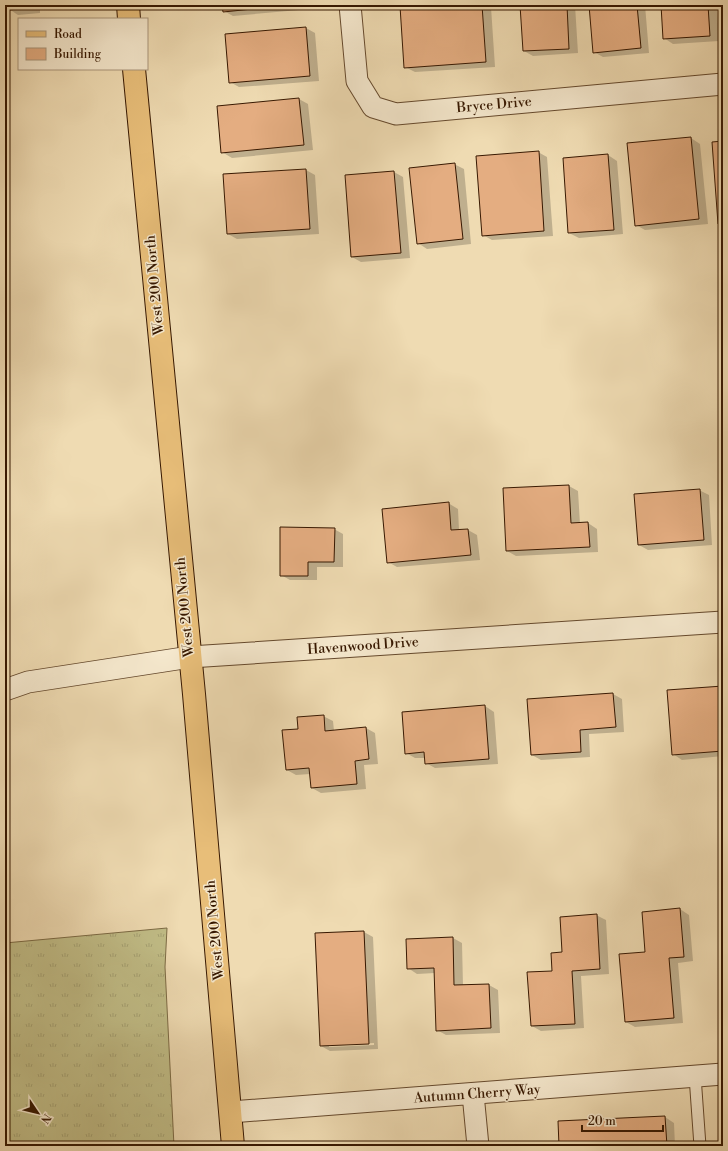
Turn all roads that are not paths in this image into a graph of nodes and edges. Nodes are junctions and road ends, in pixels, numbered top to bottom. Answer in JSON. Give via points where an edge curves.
{"nodes":[{"id":1,"x":128,"y":5,"type":"edge"},
{"id":2,"x":350,"y":5,"type":"edge"},
{"id":3,"x":129,"y":18,"type":"edge"},
{"id":4,"x":134,"y":70,"type":"edge"},
{"id":5,"x":723,"y":84,"type":"edge"},
{"id":6,"x":723,"y":622,"type":"edge"},
{"id":7,"x":190,"y":657,"type":"junction"},
{"id":8,"x":5,"y":690,"type":"edge"},
{"id":9,"x":723,"y":1074,"type":"edge"},
{"id":10,"x":695,"y":1076,"type":"junction"},
{"id":11,"x":474,"y":1094,"type":"junction"},
{"id":12,"x":231,"y":1112,"type":"junction"},
{"id":13,"x":233,"y":1146,"type":"edge"},
{"id":14,"x":478,"y":1146,"type":"edge"},
{"id":15,"x":700,"y":1146,"type":"edge"}],
"edges":[{"from":1,"to":3,"type":"main road"},
{"from":2,"to":5,"type":"street","name":"Bryce Drive","via":[[356,81],[373,107],[396,114]]},
{"from":4,"to":7,"type":"main road","name":"West 200 North"},
{"from":6,"to":7,"type":"street","name":"Havenwood Drive"},
{"from":7,"to":8,"type":"street","name":"Havenwood Drive","via":[[28,682]]},
{"from":7,"to":12,"type":"main road","name":"West 200 North"},
{"from":9,"to":10,"type":"street","name":"Autumn Cherry Way"},
{"from":10,"to":11,"type":"street","name":"Autumn Cherry Way"},
{"from":10,"to":15,"type":"lane"},
{"from":11,"to":12,"type":"street","name":"Autumn Cherry Way"},
{"from":11,"to":14,"type":"street"},
{"from":12,"to":13,"type":"main road","name":"West 200 North"}]}
